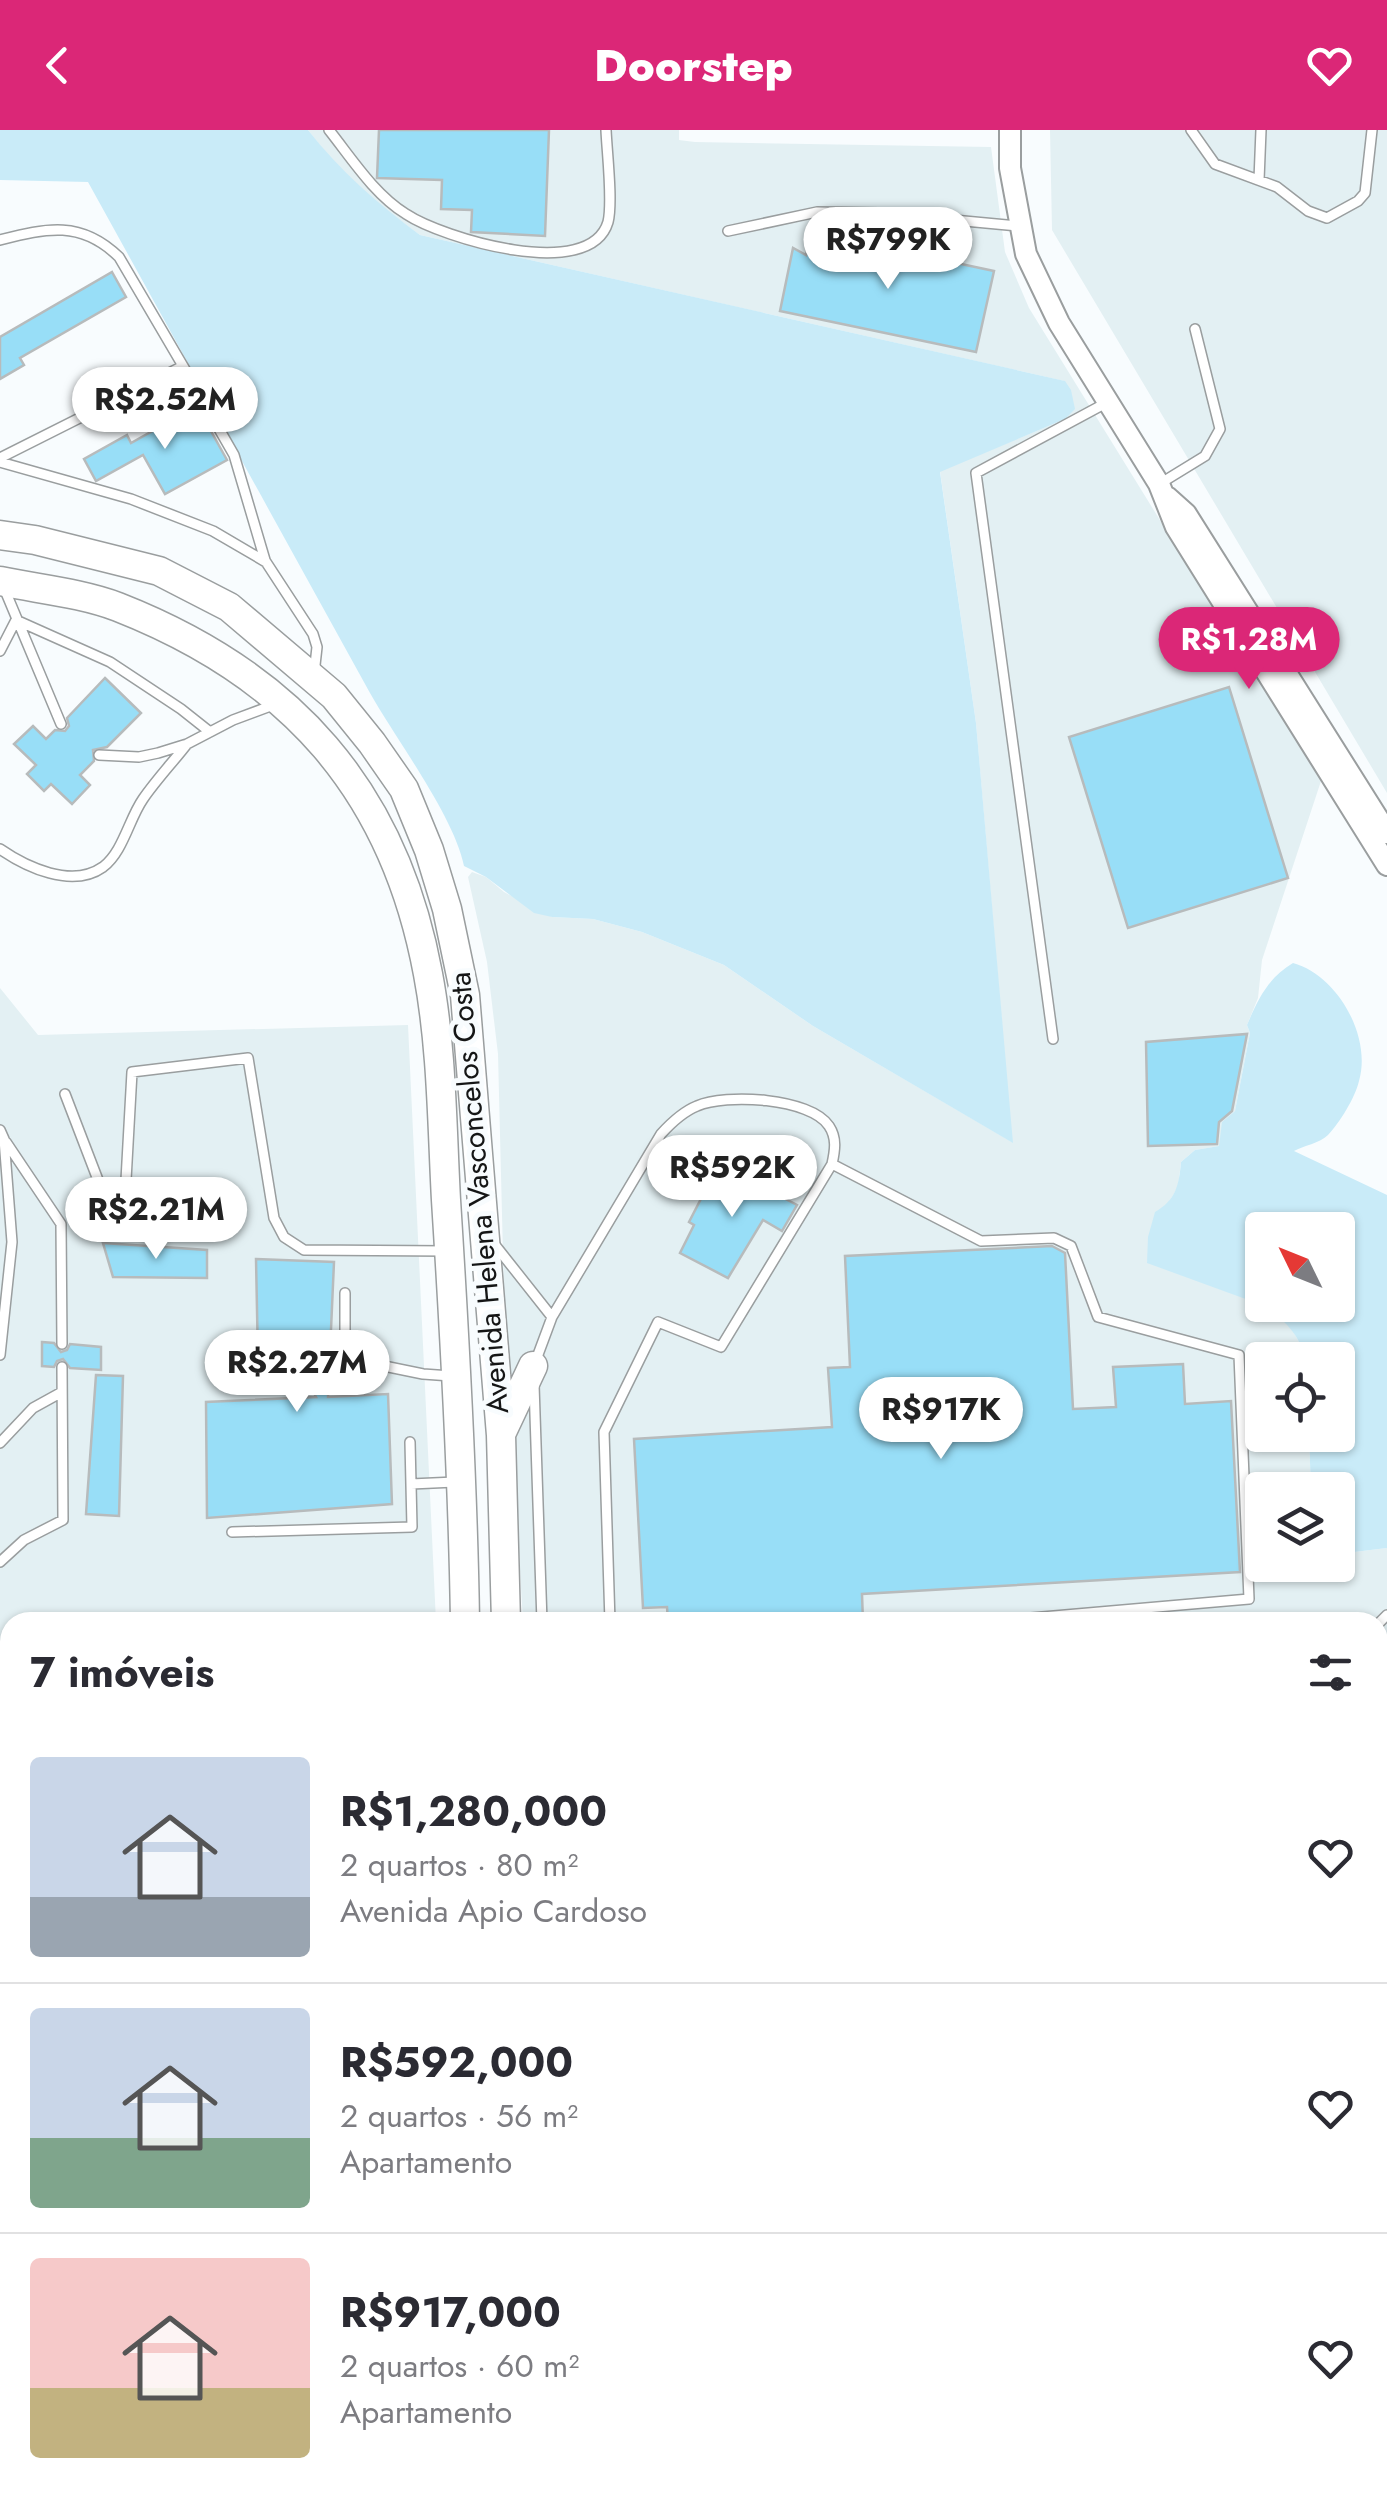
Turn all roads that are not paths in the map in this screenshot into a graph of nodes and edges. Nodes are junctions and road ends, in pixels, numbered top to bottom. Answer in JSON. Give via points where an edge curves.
{"nodes":[{"id":1,"x":328,"y":130,"type":"edge"},
{"id":2,"x":606,"y":130,"type":"edge"},
{"id":3,"x":1010,"y":130,"type":"edge"},
{"id":4,"x":1191,"y":130,"type":"edge"},
{"id":5,"x":1261,"y":130,"type":"edge"},
{"id":6,"x":1372,"y":130,"type":"edge"},
{"id":7,"x":1259,"y":180,"type":"junction"},
{"id":8,"x":1020,"y":226,"type":"junction"},
{"id":9,"x":728,"y":231,"type":"dead end"},
{"id":10,"x":0,"y":240,"type":"edge"},
{"id":11,"x":1195,"y":329,"type":"dead end"},
{"id":12,"x":182,"y":366,"type":"junction"},
{"id":13,"x":1109,"y":402,"type":"junction"},
{"id":14,"x":0,"y":460,"type":"edge"},
{"id":15,"x":1162,"y":490,"type":"junction"},
{"id":16,"x":0,"y":535,"type":"edge"},
{"id":17,"x":266,"y":562,"type":"junction"},
{"id":18,"x":1,"y":581,"type":"edge"},
{"id":19,"x":16,"y":620,"type":"junction"},
{"id":20,"x":0,"y":651,"type":"edge"},
{"id":21,"x":314,"y":676,"type":"junction"},
{"id":22,"x":283,"y":701,"type":"junction"},
{"id":23,"x":60,"y":724,"type":"dead end"},
{"id":24,"x":210,"y":732,"type":"junction"},
{"id":25,"x":187,"y":744,"type":"junction"},
{"id":26,"x":100,"y":755,"type":"dead end"},
{"id":27,"x":1387,"y":833,"type":"edge"},
{"id":28,"x":0,"y":849,"type":"edge"},
{"id":29,"x":1387,"y":865,"type":"edge"},
{"id":30,"x":1053,"y":1040,"type":"dead end"},
{"id":31,"x":65,"y":1094,"type":"dead end"},
{"id":32,"x":2,"y":1135,"type":"edge"},
{"id":33,"x":832,"y":1164,"type":"junction"},
{"id":34,"x":483,"y":1230,"type":"junction"},
{"id":35,"x":0,"y":1236,"type":"edge"},
{"id":36,"x":12,"y":1242,"type":"junction"},
{"id":37,"x":449,"y":1251,"type":"junction"},
{"id":38,"x":345,"y":1293,"type":"dead end"},
{"id":39,"x":552,"y":1317,"type":"junction"},
{"id":40,"x":62,"y":1344,"type":"dead end"},
{"id":41,"x":0,"y":1355,"type":"edge"},
{"id":42,"x":533,"y":1366,"type":"junction"},
{"id":43,"x":62,"y":1368,"type":"dead end"},
{"id":44,"x":454,"y":1376,"type":"junction"},
{"id":45,"x":62,"y":1392,"type":"junction"},
{"id":46,"x":500,"y":1436,"type":"junction"},
{"id":47,"x":410,"y":1442,"type":"dead end"},
{"id":48,"x":0,"y":1443,"type":"edge"},
{"id":49,"x":463,"y":1482,"type":"junction"},
{"id":50,"x":411,"y":1484,"type":"junction"},
{"id":51,"x":232,"y":1532,"type":"dead end"},
{"id":52,"x":0,"y":1562,"type":"edge"},
{"id":53,"x":465,"y":1612,"type":"edge"},
{"id":54,"x":506,"y":1612,"type":"edge"},
{"id":55,"x":542,"y":1612,"type":"edge"},
{"id":56,"x":610,"y":1612,"type":"edge"},
{"id":57,"x":1095,"y":1612,"type":"edge"}],
"edges":[{"from":1,"to":2,"type":"lane","via":[[407,216],[464,238],[546,255],[588,246],[608,220]]},
{"from":3,"to":8,"type":"street"},
{"from":4,"to":7,"type":"lane","via":[[1215,164]]},
{"from":5,"to":7,"type":"lane"},
{"from":6,"to":7,"type":"lane","via":[[1365,193],[1327,218]]},
{"from":8,"to":9,"type":"lane","via":[[817,212]]},
{"from":8,"to":13,"type":"street","via":[[1026,254],[1060,322]]},
{"from":10,"to":12,"type":"lane","via":[[76,229],[106,244]]},
{"from":11,"to":15,"type":"lane","via":[[1220,429],[1205,456]]},
{"from":12,"to":14,"type":"lane"},
{"from":12,"to":17,"type":"lane","via":[[234,455]]},
{"from":13,"to":15,"type":"street"},
{"from":13,"to":30,"type":"lane","via":[[976,473]]},
{"from":14,"to":17,"type":"lane","via":[[131,498],[213,531]]},
{"from":15,"to":27,"type":"street","via":[[1186,514]]},
{"from":15,"to":29,"type":"street","via":[[1176,526]]},
{"from":16,"to":21,"type":"highway","name":"Avenida Helena Vasconcelos Costa","via":[[159,571],[228,607]]},
{"from":17,"to":21,"type":"lane","via":[[313,634]]},
{"from":18,"to":19,"type":"lane"},
{"from":18,"to":22,"type":"highway","name":"Avenida Helena Vasconcelos Costa","via":[[114,606],[196,643]]},
{"from":19,"to":20,"type":"lane"},
{"from":19,"to":23,"type":"lane"},
{"from":19,"to":24,"type":"lane","via":[[110,662]]},
{"from":21,"to":34,"type":"highway","name":"Avenida Helena Vasconcelos Costa","via":[[404,790],[447,909],[465,995]]},
{"from":22,"to":24,"type":"lane"},
{"from":22,"to":37,"type":"highway","name":"Avenida Helena Vasconcelos Costa","via":[[348,776],[382,831],[408,894],[429,976]]},
{"from":24,"to":25,"type":"lane"},
{"from":25,"to":26,"type":"lane","via":[[138,757]]},
{"from":25,"to":28,"type":"lane","via":[[103,866],[84,873],[43,872]]},
{"from":31,"to":37,"type":"lane","via":[[102,1193],[114,1204],[125,1198],[132,1072],[248,1058],[274,1218],[284,1237],[304,1250]]},
{"from":32,"to":36,"type":"lane"},
{"from":32,"to":40,"type":"lane","via":[[61,1224]]},
{"from":33,"to":39,"type":"lane","via":[[836,1144],[816,1113],[736,1098],[696,1106],[661,1134]]},
{"from":33,"to":56,"type":"lane","via":[[721,1347],[658,1322],[604,1432]]},
{"from":33,"to":57,"type":"lane","via":[[981,1240],[1054,1238],[1071,1246],[1098,1317],[1239,1355],[1249,1598]]},
{"from":34,"to":39,"type":"lane"},
{"from":34,"to":46,"type":"highway","name":"Avenida Helena Vasconcelos Costa"},
{"from":35,"to":36,"type":"lane"},
{"from":36,"to":41,"type":"lane"},
{"from":37,"to":44,"type":"highway","name":"Avenida Helena Vasconcelos Costa"},
{"from":38,"to":44,"type":"lane","via":[[344,1358]]},
{"from":39,"to":42,"type":"lane"},
{"from":42,"to":46,"type":"highway"},
{"from":42,"to":55,"type":"lane"},
{"from":43,"to":45,"type":"lane"},
{"from":44,"to":49,"type":"highway","name":"Avenida Helena Vasconcelos Costa"},
{"from":45,"to":48,"type":"lane","via":[[33,1408]]},
{"from":45,"to":52,"type":"lane","via":[[63,1520]]},
{"from":46,"to":54,"type":"highway","name":"Avenida Helena Vasconcelos Costa"},
{"from":47,"to":50,"type":"lane"},
{"from":49,"to":50,"type":"lane"},
{"from":49,"to":53,"type":"highway","name":"Avenida Helena Vasconcelos Costa"},
{"from":50,"to":51,"type":"lane","via":[[412,1527]]}]}
